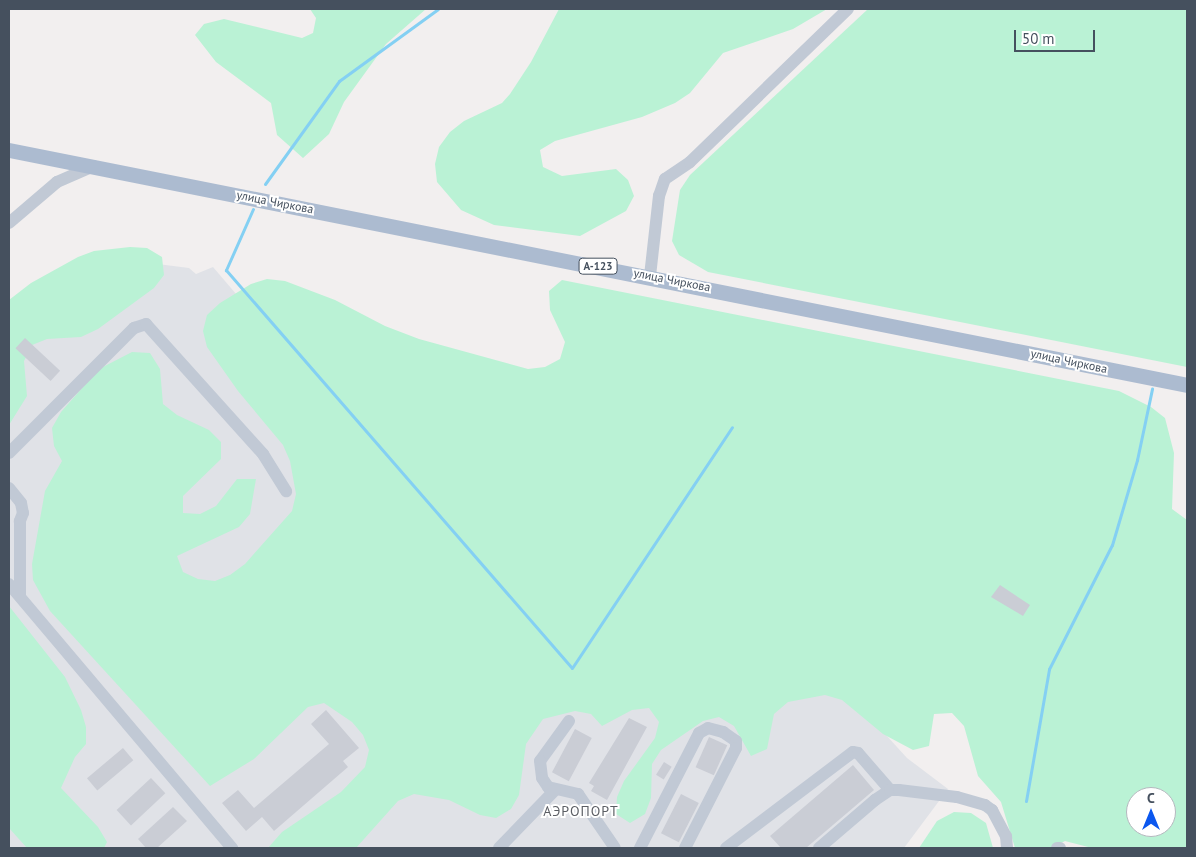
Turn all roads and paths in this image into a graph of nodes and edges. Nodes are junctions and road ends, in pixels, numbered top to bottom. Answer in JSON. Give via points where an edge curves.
{"nodes":[{"id":1,"x":848,"y":9,"type":"edge"},
{"id":2,"x":9,"y":150,"type":"edge"},
{"id":3,"x":94,"y":166,"type":"junction"},
{"id":4,"x":9,"y":223,"type":"edge"},
{"id":5,"x":650,"y":276,"type":"junction"},
{"id":6,"x":1187,"y":385,"type":"edge"},
{"id":7,"x":9,"y":453,"type":"edge"},
{"id":8,"x":9,"y":488,"type":"edge"},
{"id":9,"x":286,"y":491,"type":"dead end"},
{"id":10,"x":14,"y":523,"type":"edge"},
{"id":11,"x":9,"y":584,"type":"edge"},
{"id":12,"x":20,"y":596,"type":"junction"},
{"id":13,"x":569,"y":721,"type":"dead end"},
{"id":14,"x":555,"y":790,"type":"junction"},
{"id":15,"x":890,"y":790,"type":"junction"},
{"id":16,"x":505,"y":846,"type":"edge"},
{"id":17,"x":232,"y":848,"type":"edge"},
{"id":18,"x":615,"y":848,"type":"edge"},
{"id":19,"x":640,"y":848,"type":"edge"},
{"id":20,"x":685,"y":848,"type":"edge"},
{"id":21,"x":726,"y":848,"type":"edge"},
{"id":22,"x":819,"y":848,"type":"edge"},
{"id":23,"x":1006,"y":848,"type":"edge"}],
"edges":[{"from":1,"to":5,"type":"street","via":[[690,162],[664,179],[659,196]]},
{"from":2,"to":3,"type":"main road","name":"улица Чиркова","number":"А-123"},
{"from":3,"to":4,"type":"street","via":[[58,182]]},
{"from":3,"to":5,"type":"main road","name":"улица Чиркова","number":"А-123"},
{"from":5,"to":6,"type":"main road","name":"улица Чиркова","number":"А-123"},
{"from":7,"to":9,"type":"street","via":[[134,328],[146,324],[263,454]]},
{"from":8,"to":10,"type":"street","via":[[21,503],[23,513]]},
{"from":10,"to":12,"type":"street"},
{"from":11,"to":12,"type":"street"},
{"from":12,"to":17,"type":"street"},
{"from":13,"to":14,"type":"street","via":[[540,761],[542,778]]},
{"from":14,"to":16,"type":"street"},
{"from":14,"to":18,"type":"street","via":[[578,794]]},
{"from":15,"to":21,"type":"street","via":[[858,753],[853,752]]},
{"from":15,"to":22,"type":"street"},
{"from":15,"to":23,"type":"street","via":[[957,797],[985,805],[992,810],[1006,836]]},
{"from":19,"to":20,"type":"street","via":[[699,733],[708,728],[723,732],[736,741],[736,748]]}]}
